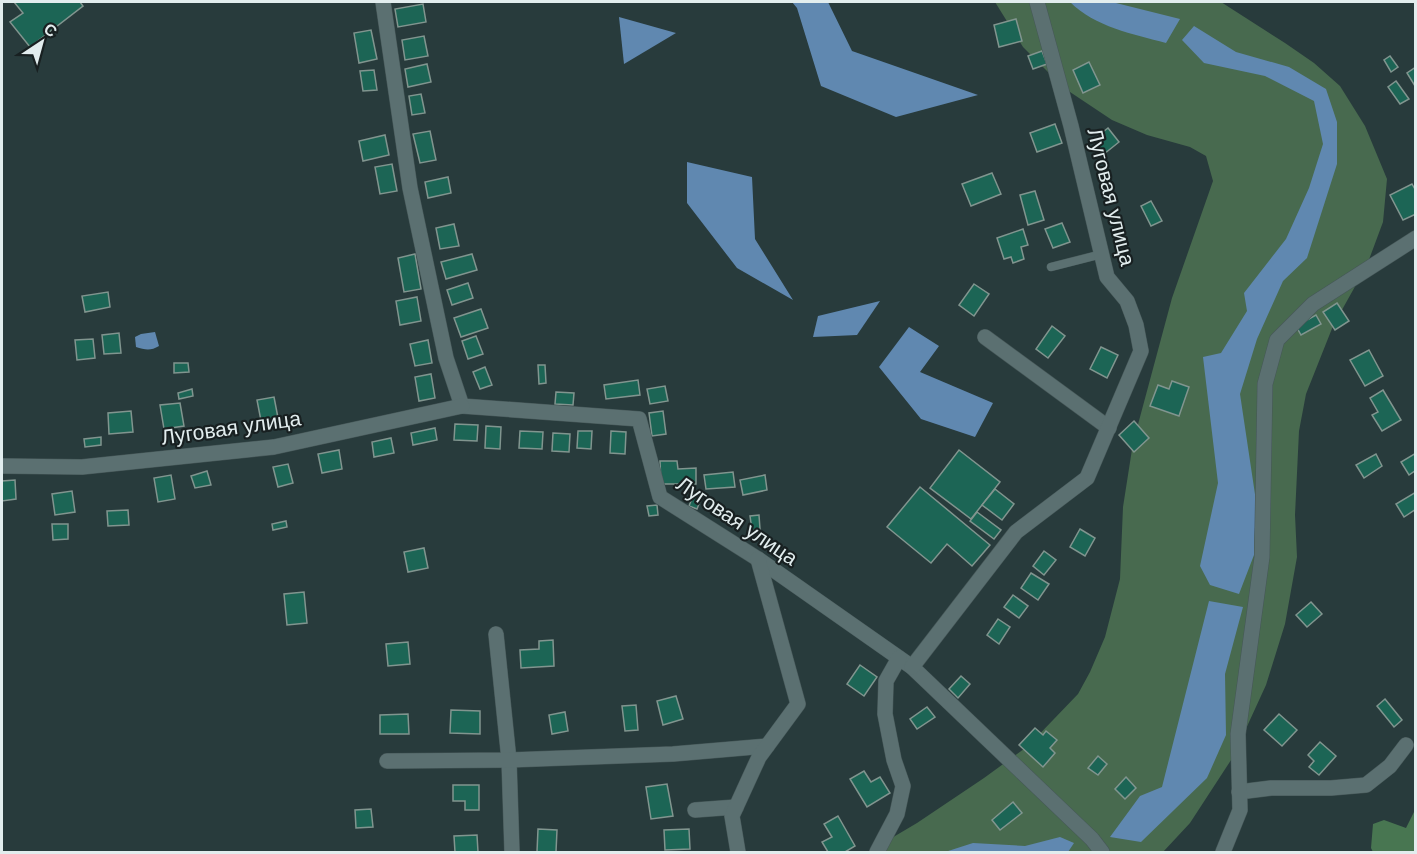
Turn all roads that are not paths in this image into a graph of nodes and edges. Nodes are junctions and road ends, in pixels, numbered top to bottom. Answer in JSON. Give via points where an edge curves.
{"nodes":[{"id":1,"x":383,"y":2,"type":"edge"},
{"id":2,"x":1037,"y":2,"type":"edge"},
{"id":3,"x":1416,"y":238,"type":"edge"},
{"id":4,"x":1102,"y":254,"type":"junction"},
{"id":5,"x":1051,"y":267,"type":"dead end"},
{"id":6,"x":985,"y":337,"type":"dead end"},
{"id":7,"x":462,"y":406,"type":"junction"},
{"id":8,"x":1109,"y":428,"type":"junction"},
{"id":9,"x":2,"y":466,"type":"edge"},
{"id":10,"x":758,"y":559,"type":"junction"},
{"id":11,"x":496,"y":634,"type":"dead end"},
{"id":12,"x":899,"y":658,"type":"junction"},
{"id":13,"x":912,"y":668,"type":"junction"},
{"id":14,"x":1406,"y":745,"type":"dead end"},
{"id":15,"x":767,"y":747,"type":"junction"},
{"id":16,"x":387,"y":760,"type":"dead end"},
{"id":17,"x":509,"y":760,"type":"junction"},
{"id":18,"x":1239,"y":792,"type":"junction"},
{"id":19,"x":736,"y":807,"type":"junction"},
{"id":20,"x":695,"y":810,"type":"dead end"},
{"id":21,"x":512,"y":852,"type":"edge"},
{"id":22,"x":738,"y":852,"type":"edge"},
{"id":23,"x":877,"y":852,"type":"edge"},
{"id":24,"x":1102,"y":852,"type":"edge"},
{"id":25,"x":1223,"y":852,"type":"edge"}],
"edges":[{"from":1,"to":7,"type":"street","via":[[410,188],[446,358]]},
{"from":2,"to":4,"type":"street","name":"Луговая улица"},
{"from":3,"to":18,"type":"street","via":[[1313,304],[1277,340],[1265,384],[1262,557],[1238,734]]},
{"from":4,"to":5,"type":"lane"},
{"from":4,"to":8,"type":"street","name":"Луговая улица","via":[[1107,277],[1127,301],[1141,351]]},
{"from":6,"to":8,"type":"street"},
{"from":7,"to":9,"type":"street","name":"Луговая улица","via":[[274,447],[82,467]]},
{"from":7,"to":10,"type":"street","name":"Луговая улица","via":[[639,419],[660,497]]},
{"from":8,"to":13,"type":"street","name":"Луговая улица","via":[[1087,478],[1016,532]]},
{"from":10,"to":12,"type":"street","name":"Луговая улица"},
{"from":10,"to":15,"type":"street","via":[[798,704]]},
{"from":11,"to":17,"type":"street"},
{"from":12,"to":13,"type":"street","name":"Луговая улица"},
{"from":12,"to":23,"type":"street","via":[[886,681],[885,714],[903,786],[897,814]]},
{"from":13,"to":24,"type":"street","name":"Луговая улица"},
{"from":14,"to":18,"type":"street","via":[[1390,766],[1366,784]]},
{"from":15,"to":17,"type":"street"},
{"from":15,"to":19,"type":"street"},
{"from":16,"to":17,"type":"street"},
{"from":17,"to":21,"type":"street"},
{"from":18,"to":25,"type":"street","via":[[1240,810]]},
{"from":19,"to":20,"type":"street"},
{"from":19,"to":22,"type":"street","via":[[732,816]]}]}
